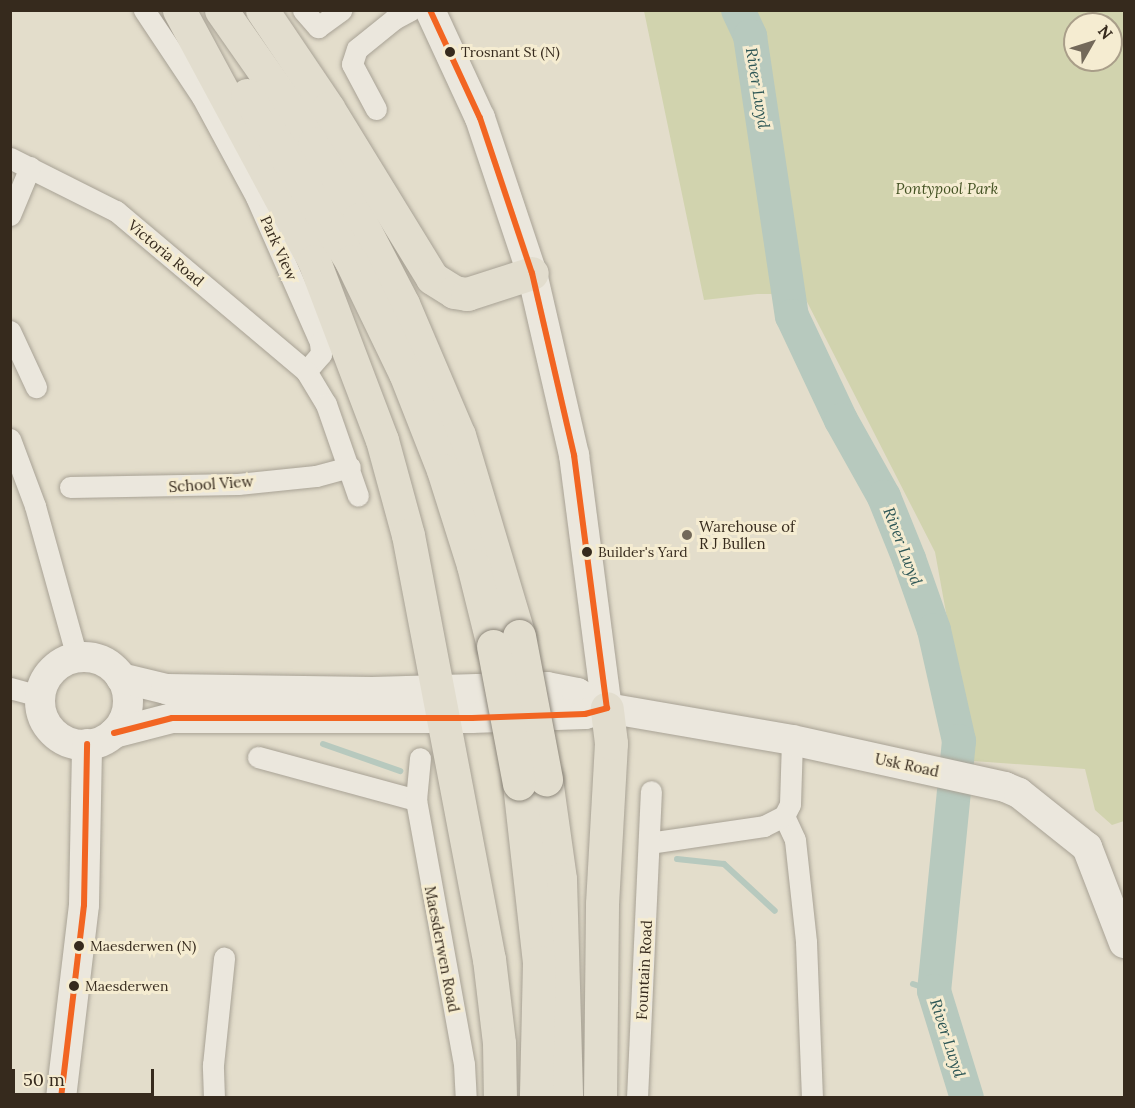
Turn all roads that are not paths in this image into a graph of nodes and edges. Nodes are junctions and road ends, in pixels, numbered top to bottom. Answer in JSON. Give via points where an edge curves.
{"nodes":[{"id":1,"x":144,"y":10,"type":"edge"},
{"id":2,"x":179,"y":10,"type":"edge"},
{"id":3,"x":187,"y":10,"type":"edge"},
{"id":4,"x":221,"y":10,"type":"edge"},
{"id":5,"x":262,"y":10,"type":"edge"},
{"id":6,"x":303,"y":10,"type":"edge"},
{"id":7,"x":341,"y":10,"type":"edge"},
{"id":8,"x":411,"y":10,"type":"edge"},
{"id":9,"x":430,"y":10,"type":"edge"},
{"id":10,"x":376,"y":109,"type":"dead end"},
{"id":11,"x":10,"y":158,"type":"edge"},
{"id":12,"x":30,"y":167,"type":"junction"},
{"id":13,"x":10,"y":215,"type":"edge"},
{"id":14,"x":532,"y":273,"type":"junction"},
{"id":15,"x":10,"y":331,"type":"edge"},
{"id":16,"x":306,"y":371,"type":"junction"},
{"id":17,"x":36,"y":387,"type":"dead end"},
{"id":18,"x":10,"y":439,"type":"edge"},
{"id":19,"x":350,"y":467,"type":"junction"},
{"id":20,"x":70,"y":487,"type":"dead end"},
{"id":21,"x":358,"y":496,"type":"dead end"},
{"id":22,"x":506,"y":641,"type":"junction"},
{"id":23,"x":77,"y":657,"type":"junction"},
{"id":24,"x":122,"y":678,"type":"junction"},
{"id":25,"x":10,"y":688,"type":"edge"},
{"id":26,"x":40,"y":696,"type":"junction"},
{"id":27,"x":438,"y":705,"type":"junction"},
{"id":28,"x":607,"y":708,"type":"junction"},
{"id":29,"x":100,"y":739,"type":"junction"},
{"id":30,"x":792,"y":740,"type":"junction"},
{"id":31,"x":258,"y":758,"type":"dead end"},
{"id":32,"x":420,"y":758,"type":"dead end"},
{"id":33,"x":533,"y":781,"type":"junction"},
{"id":34,"x":651,"y":791,"type":"dead end"},
{"id":35,"x":416,"y":800,"type":"junction"},
{"id":36,"x":784,"y":816,"type":"junction"},
{"id":37,"x":649,"y":843,"type":"junction"},
{"id":38,"x":1125,"y":943,"type":"edge"},
{"id":39,"x":224,"y":958,"type":"dead end"},
{"id":40,"x":61,"y":1098,"type":"edge"},
{"id":41,"x":214,"y":1098,"type":"edge"},
{"id":42,"x":466,"y":1098,"type":"edge"},
{"id":43,"x":500,"y":1098,"type":"edge"},
{"id":44,"x":536,"y":1098,"type":"edge"},
{"id":45,"x":566,"y":1098,"type":"edge"},
{"id":46,"x":600,"y":1098,"type":"edge"},
{"id":47,"x":638,"y":1098,"type":"edge"},
{"id":48,"x":812,"y":1098,"type":"edge"}],
"edges":[{"from":1,"to":16,"type":"street","name":"Park View","via":[[202,98],[256,196],[320,342],[321,354]]},
{"from":2,"to":27,"type":"main road","via":[[314,261],[351,352],[382,440],[408,535]]},
{"from":3,"to":22,"type":"main road","via":[[290,157],[351,261],[405,373],[443,470],[473,565]]},
{"from":4,"to":22,"type":"main road","via":[[314,143],[403,304],[459,435]]},
{"from":5,"to":14,"type":"main road","via":[[328,108],[432,278],[454,292],[467,294]]},
{"from":6,"to":7,"type":"street","via":[[318,27]]},
{"from":8,"to":10,"type":"street","via":[[357,49],[352,64]]},
{"from":9,"to":14,"type":"street","via":[[480,118]]},
{"from":11,"to":12,"type":"street","name":"Victoria Road"},
{"from":12,"to":13,"type":"street"},
{"from":12,"to":16,"type":"street","name":"Victoria Road","via":[[116,211]]},
{"from":14,"to":28,"type":"street","via":[[574,455]]},
{"from":15,"to":17,"type":"street"},
{"from":16,"to":19,"type":"street","via":[[326,404]]},
{"from":18,"to":23,"type":"street","via":[[35,506]]},
{"from":19,"to":20,"type":"street","name":"School View","via":[[316,476],[238,484]]},
{"from":19,"to":21,"type":"street"},
{"from":22,"to":33,"type":"main road","bridge":true},
{"from":23,"to":24,"type":"street","via":[[104,661]]},
{"from":23,"to":26,"type":"street","via":[[49,674]]},
{"from":24,"to":27,"type":"street","via":[[166,689]]},
{"from":24,"to":29,"type":"street","via":[[126,713]]},
{"from":25,"to":26,"type":"street"},
{"from":26,"to":29,"type":"street","via":[[46,724],[56,734],[68,742]]},
{"from":27,"to":28,"type":"street","via":[[585,714]]},
{"from":27,"to":29,"type":"street","via":[[172,718]]},
{"from":27,"to":43,"type":"main road","via":[[489,958],[499,1043]]},
{"from":28,"to":30,"type":"street","name":"Usk Road"},
{"from":28,"to":46,"type":"main road","via":[[611,743],[602,904]]},
{"from":29,"to":40,"type":"street"},
{"from":30,"to":36,"type":"street","via":[[790,804]]},
{"from":30,"to":38,"type":"street","name":"Usk Road","via":[[975,779],[1019,793],[1087,847]]},
{"from":31,"to":35,"type":"street","via":[[286,757]]},
{"from":32,"to":35,"type":"street","name":"Maesderwen Road"},
{"from":33,"to":44,"type":"main road","via":[[538,962]]},
{"from":33,"to":45,"type":"main road","via":[[560,879]]},
{"from":34,"to":37,"type":"street","name":"Fountain Road"},
{"from":35,"to":42,"type":"street","name":"Maesderwen Road","via":[[464,1064]]},
{"from":36,"to":37,"type":"street","via":[[764,826]]},
{"from":36,"to":48,"type":"street","via":[[795,840],[806,942]]},
{"from":37,"to":47,"type":"street","name":"Fountain Road"},
{"from":39,"to":41,"type":"street","via":[[213,1065]]}]}
